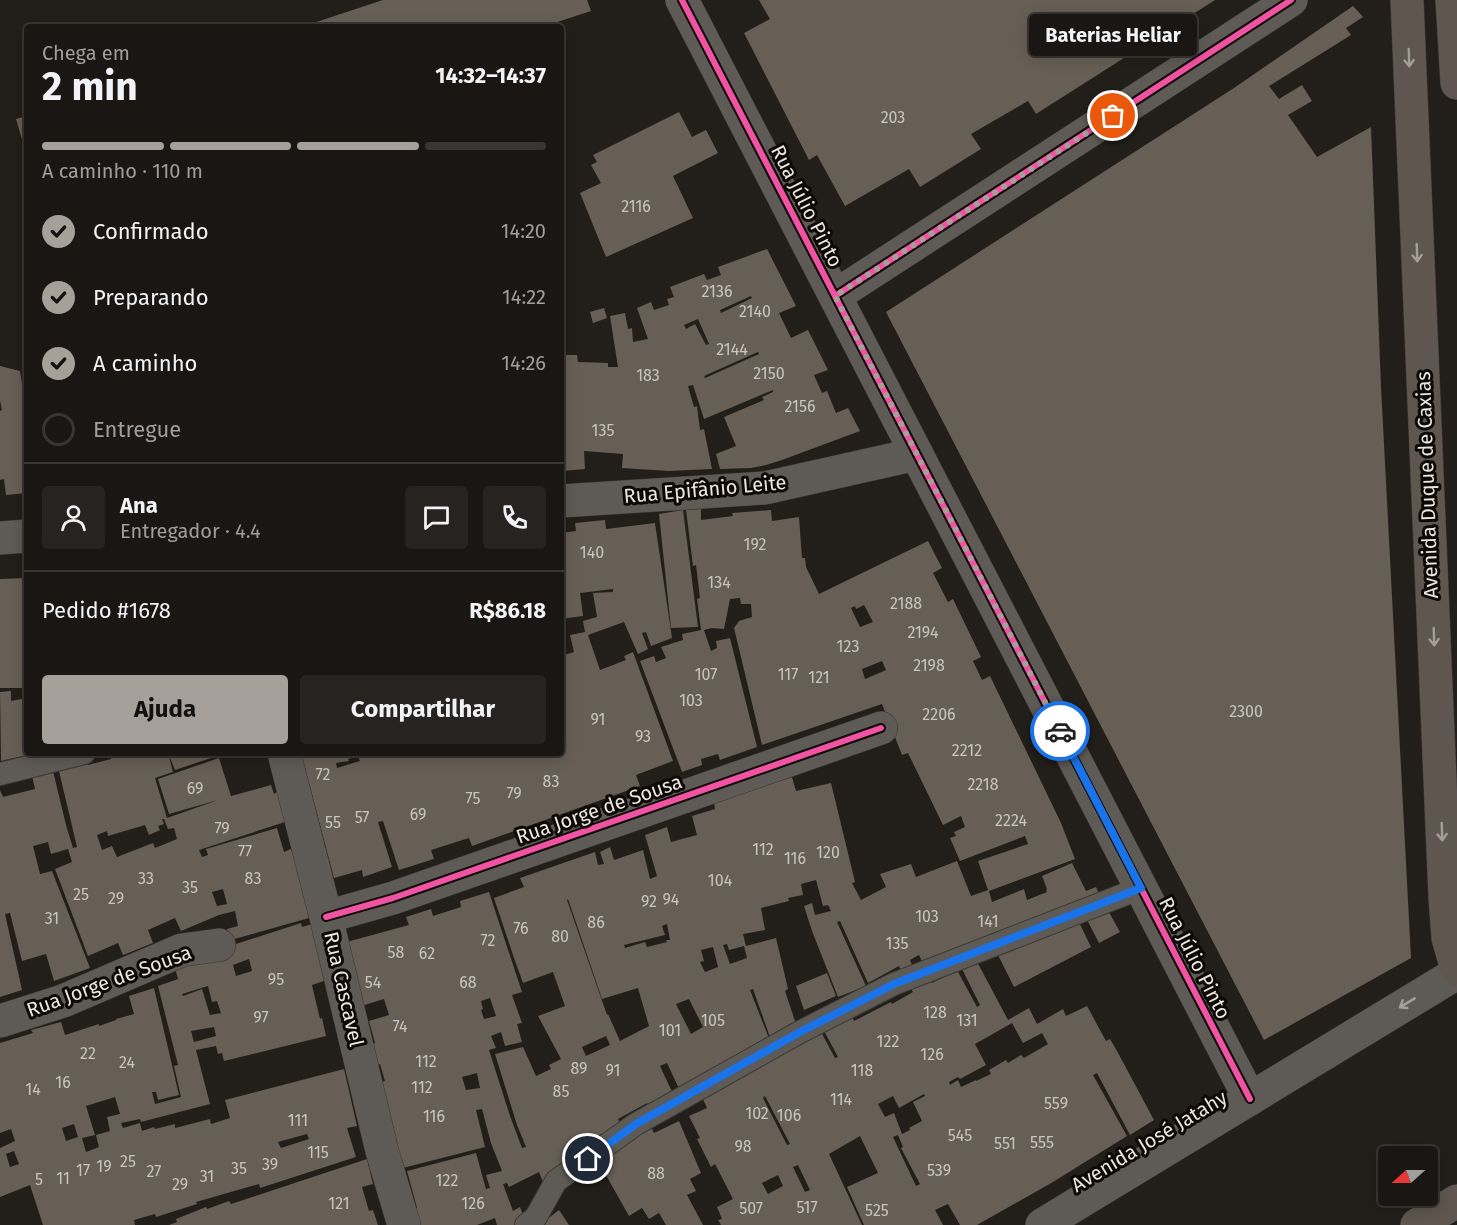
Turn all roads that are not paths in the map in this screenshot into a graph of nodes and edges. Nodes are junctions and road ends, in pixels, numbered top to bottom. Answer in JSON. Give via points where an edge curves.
{"nodes":[{"id":1,"x":682,"y":0,"type":"edge"},
{"id":2,"x":1291,"y":0,"type":"edge"},
{"id":3,"x":1407,"y":0,"type":"edge"},
{"id":4,"x":1452,"y":0,"type":"edge"},
{"id":5,"x":1457,"y":83,"type":"edge"},
{"id":6,"x":835,"y":296,"type":"junction"},
{"id":7,"x":917,"y":454,"type":"junction"},
{"id":8,"x":564,"y":501,"type":"edge"},
{"id":9,"x":24,"y":536,"type":"edge"},
{"id":10,"x":0,"y":538,"type":"edge"},
{"id":11,"x":881,"y":728,"type":"dead end"},
{"id":12,"x":72,"y":756,"type":"edge"},
{"id":13,"x":285,"y":756,"type":"edge"},
{"id":14,"x":0,"y":774,"type":"edge"},
{"id":15,"x":1141,"y":888,"type":"junction"},
{"id":16,"x":326,"y":917,"type":"junction"},
{"id":17,"x":219,"y":945,"type":"dead end"},
{"id":18,"x":1457,"y":971,"type":"edge"},
{"id":19,"x":0,"y":1021,"type":"edge"},
{"id":20,"x":1250,"y":1099,"type":"junction"},
{"id":21,"x":1457,"y":1201,"type":"edge"},
{"id":22,"x":404,"y":1225,"type":"edge"},
{"id":23,"x":526,"y":1225,"type":"edge"},
{"id":24,"x":1042,"y":1225,"type":"edge"},
{"id":25,"x":1417,"y":1225,"type":"edge"}],
"edges":[{"from":1,"to":6,"type":"street","name":"Rua Júlio Pinto"},
{"from":2,"to":6,"type":"street"},
{"from":3,"to":18,"type":"main road","name":"Avenida Duque de Caxias","one_way":true,"via":[[1445,898],[1448,938]]},
{"from":4,"to":5,"type":"main road"},
{"from":6,"to":7,"type":"street","name":"Rua Júlio Pinto"},
{"from":7,"to":8,"type":"street","name":"Rua Epifânio Leite","via":[[765,488]]},
{"from":7,"to":15,"type":"street","name":"Rua Júlio Pinto"},
{"from":9,"to":10,"type":"street"},
{"from":11,"to":16,"type":"street","name":"Rua Jorge de Sousa","via":[[393,898]]},
{"from":12,"to":14,"type":"lane"},
{"from":13,"to":16,"type":"street","name":"Rua Cascavel"},
{"from":15,"to":20,"type":"street","name":"Rua Júlio Pinto"},
{"from":15,"to":23,"type":"lane","via":[[894,984],[800,1032],[636,1124],[556,1181],[536,1217]]},
{"from":16,"to":22,"type":"street","name":"Rua Cascavel","via":[[382,1151]]},
{"from":17,"to":19,"type":"street","name":"Rua Jorge de Sousa","via":[[182,950],[63,1001]]},
{"from":18,"to":20,"type":"street","name":"Avenida José Jatahy","one_way":true},
{"from":20,"to":24,"type":"street","name":"Avenida José Jatahy"},
{"from":21,"to":25,"type":"main road"}]}
